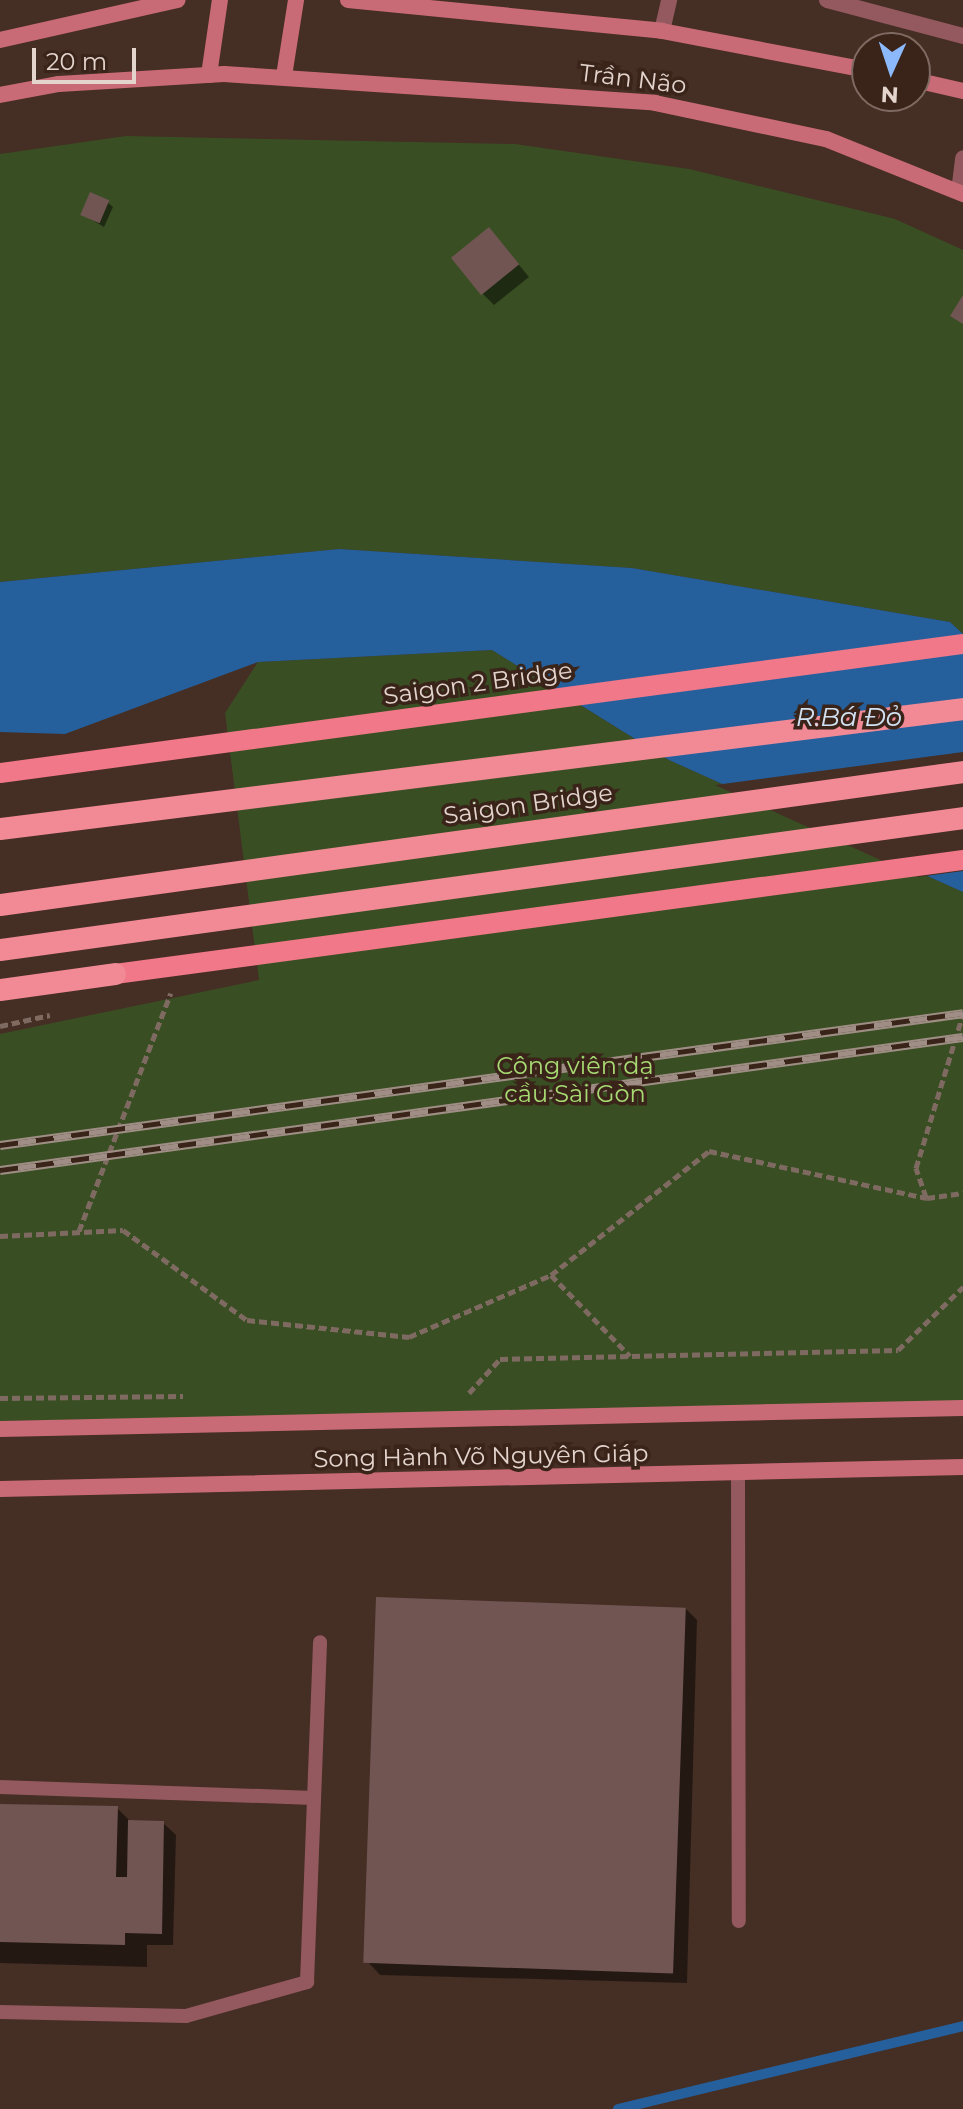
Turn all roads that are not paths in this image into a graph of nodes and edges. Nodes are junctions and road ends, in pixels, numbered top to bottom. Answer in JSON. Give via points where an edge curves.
{"nodes":[{"id":1,"x":178,"y":0,"type":"edge"},
{"id":2,"x":220,"y":0,"type":"edge"},
{"id":3,"x":296,"y":0,"type":"edge"},
{"id":4,"x":348,"y":0,"type":"edge"},
{"id":5,"x":669,"y":0,"type":"edge"},
{"id":6,"x":827,"y":0,"type":"edge"},
{"id":7,"x":662,"y":31,"type":"junction"},
{"id":8,"x":963,"y":36,"type":"edge"},
{"id":9,"x":0,"y":40,"type":"edge"},
{"id":10,"x":851,"y":67,"type":"edge"},
{"id":11,"x":209,"y":75,"type":"junction"},
{"id":12,"x":284,"y":76,"type":"junction"},
{"id":13,"x":931,"y":84,"type":"edge"},
{"id":14,"x":963,"y":91,"type":"edge"},
{"id":15,"x":0,"y":95,"type":"edge"},
{"id":16,"x":963,"y":158,"type":"edge"},
{"id":17,"x":961,"y":193,"type":"edge"},
{"id":18,"x":963,"y":644,"type":"edge"},
{"id":19,"x":963,"y":709,"type":"edge"},
{"id":20,"x":963,"y":772,"type":"edge"},
{"id":21,"x":0,"y":773,"type":"edge"},
{"id":22,"x":963,"y":818,"type":"edge"},
{"id":23,"x":0,"y":829,"type":"edge"},
{"id":24,"x":963,"y":860,"type":"edge"},
{"id":25,"x":0,"y":905,"type":"edge"},
{"id":26,"x":0,"y":950,"type":"edge"},
{"id":27,"x":115,"y":974,"type":"joint"},
{"id":28,"x":0,"y":990,"type":"edge"},
{"id":29,"x":963,"y":1408,"type":"edge"},
{"id":30,"x":0,"y":1429,"type":"edge"},
{"id":31,"x":963,"y":1467,"type":"edge"},
{"id":32,"x":738,"y":1475,"type":"junction"},
{"id":33,"x":0,"y":1489,"type":"edge"},
{"id":34,"x":320,"y":1642,"type":"dead end"},
{"id":35,"x":0,"y":1787,"type":"edge"},
{"id":36,"x":314,"y":1798,"type":"junction"},
{"id":37,"x":739,"y":1921,"type":"dead end"},
{"id":38,"x":0,"y":2012,"type":"edge"}],
"edges":[{"from":1,"to":9,"type":"main road"},
{"from":2,"to":11,"type":"main road"},
{"from":3,"to":12,"type":"main road"},
{"from":4,"to":7,"type":"main road","name":"Trần Não"},
{"from":5,"to":7,"type":"street"},
{"from":6,"to":8,"type":"street"},
{"from":7,"to":10,"type":"main road","name":"Trần Não"},
{"from":11,"to":12,"type":"main road","name":"Trần Não"},
{"from":11,"to":15,"type":"main road","name":"Trần Não"},
{"from":12,"to":17,"type":"main road","name":"Trần Não","via":[[655,103],[826,139]]},
{"from":13,"to":14,"type":"main road"},
{"from":16,"to":17,"type":"street"},
{"from":18,"to":21,"type":"main road","name":"Saigon 2 Bridge"},
{"from":19,"to":23,"type":"highway"},
{"from":20,"to":25,"type":"highway","name":"Saigon Bridge"},
{"from":22,"to":26,"type":"highway"},
{"from":24,"to":27,"type":"main road"},
{"from":27,"to":28,"type":"highway"},
{"from":29,"to":30,"type":"main road","name":"Song Hành Võ Nguyên Giáp"},
{"from":31,"to":32,"type":"main road","name":"Song Hành Võ Nguyên Giáp"},
{"from":32,"to":33,"type":"main road","name":"Song Hành Võ Nguyên Giáp"},
{"from":32,"to":37,"type":"lane"},
{"from":34,"to":36,"type":"lane"},
{"from":35,"to":36,"type":"lane"},
{"from":36,"to":38,"type":"lane","via":[[307,1982],[186,2016]]}]}
